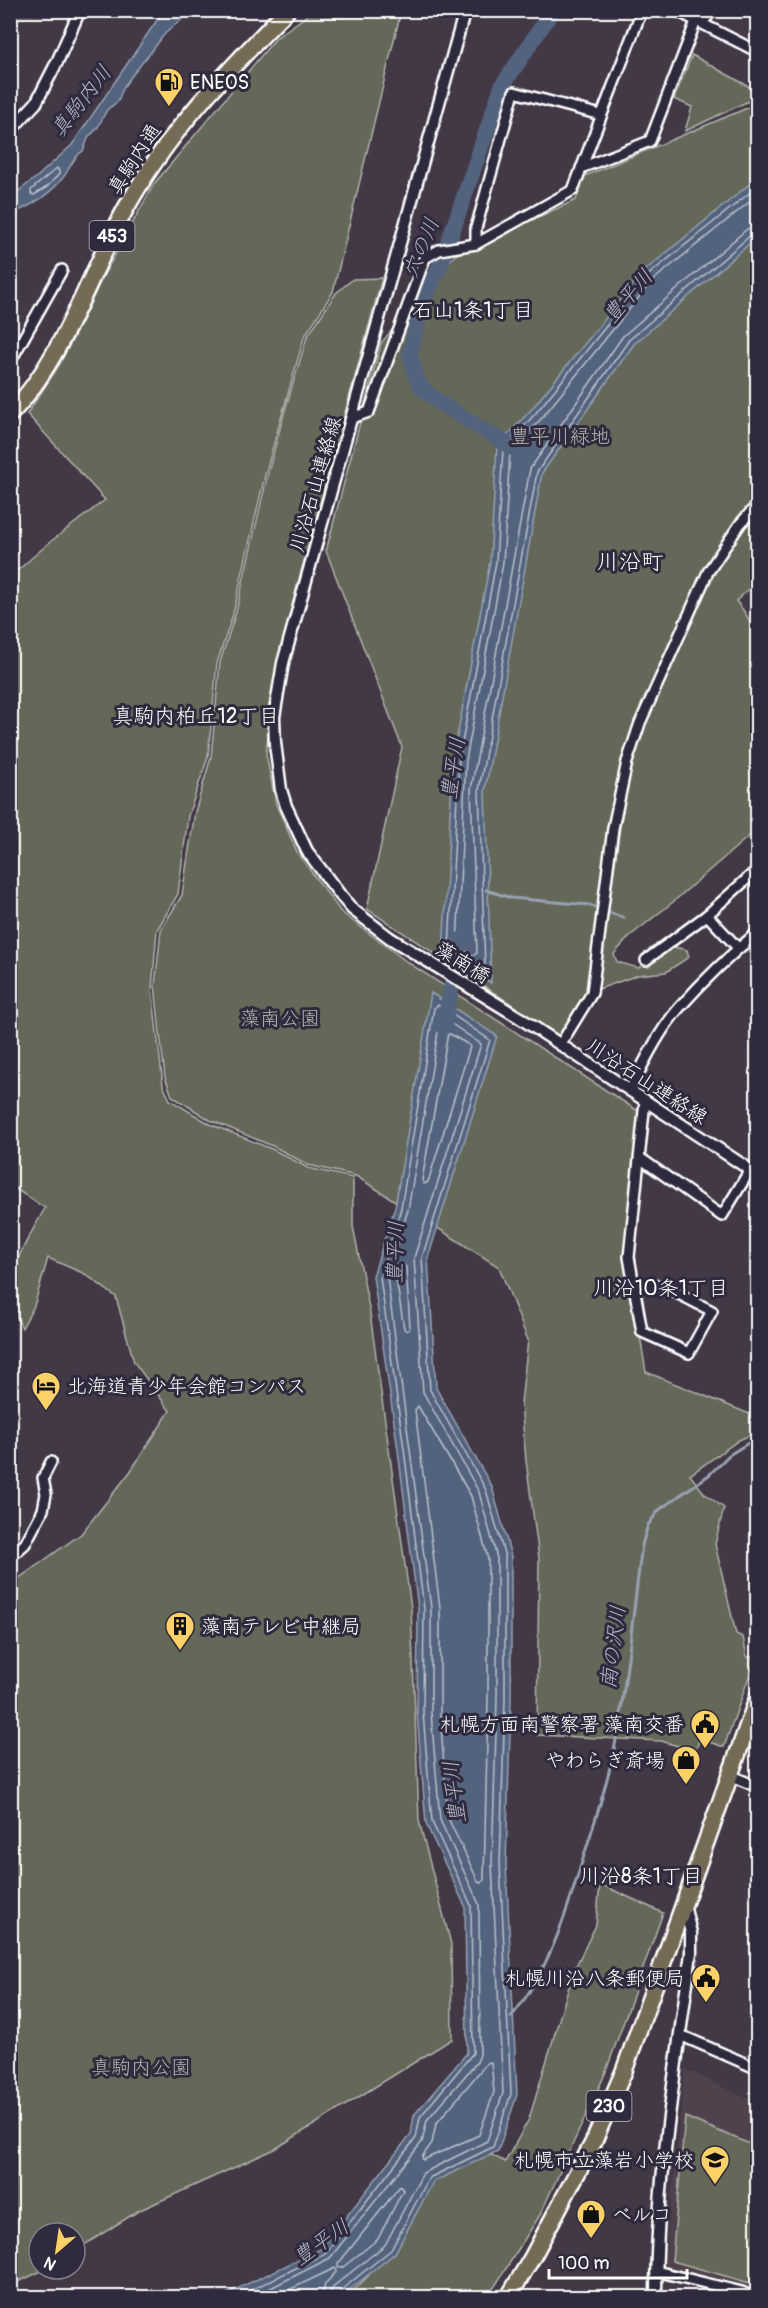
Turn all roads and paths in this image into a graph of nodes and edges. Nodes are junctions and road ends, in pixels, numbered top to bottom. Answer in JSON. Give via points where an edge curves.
{"nodes":[{"id":1,"x":80,"y":10,"type":"edge"},
{"id":2,"x":273,"y":10,"type":"edge"},
{"id":3,"x":287,"y":10,"type":"edge"},
{"id":4,"x":300,"y":10,"type":"edge"},
{"id":5,"x":465,"y":10,"type":"edge"},
{"id":6,"x":642,"y":10,"type":"edge"},
{"id":7,"x":675,"y":10,"type":"edge"},
{"id":8,"x":713,"y":10,"type":"edge"},
{"id":9,"x":696,"y":21,"type":"junction"},
{"id":10,"x":758,"y":52,"type":"edge"},
{"id":11,"x":231,"y":69,"type":"junction"},
{"id":12,"x":601,"y":115,"type":"junction"},
{"id":13,"x":10,"y":131,"type":"edge"},
{"id":14,"x":581,"y":168,"type":"junction"},
{"id":15,"x":476,"y":244,"type":"junction"},
{"id":16,"x":62,"y":270,"type":"dead end"},
{"id":17,"x":10,"y":362,"type":"edge"},
{"id":18,"x":10,"y":414,"type":"edge"},
{"id":19,"x":352,"y":418,"type":"junction"},
{"id":20,"x":758,"y":504,"type":"edge"},
{"id":21,"x":758,"y":869,"type":"edge"},
{"id":22,"x":707,"y":915,"type":"junction"},
{"id":23,"x":758,"y":932,"type":"edge"},
{"id":24,"x":390,"y":938,"type":"joint"},
{"id":25,"x":738,"y":948,"type":"junction"},
{"id":26,"x":646,"y":960,"type":"dead end"},
{"id":27,"x":517,"y":1017,"type":"joint"},
{"id":28,"x":560,"y":1045,"type":"junction"},
{"id":29,"x":630,"y":1091,"type":"junction"},
{"id":30,"x":645,"y":1101,"type":"junction"},
{"id":31,"x":640,"y":1158,"type":"junction"},
{"id":32,"x":754,"y":1173,"type":"edge"},
{"id":33,"x":634,"y":1284,"type":"junction"},
{"id":34,"x":51,"y":1462,"type":"dead end"},
{"id":35,"x":10,"y":1557,"type":"edge"},
{"id":36,"x":757,"y":1698,"type":"edge"},
{"id":37,"x":729,"y":1775,"type":"junction"},
{"id":38,"x":758,"y":1787,"type":"edge"},
{"id":39,"x":684,"y":1903,"type":"junction"},
{"id":40,"x":680,"y":2035,"type":"junction"},
{"id":41,"x":758,"y":2069,"type":"edge"},
{"id":42,"x":656,"y":2271,"type":"junction"},
{"id":43,"x":508,"y":2298,"type":"edge"},
{"id":44,"x":656,"y":2298,"type":"edge"},
{"id":45,"x":755,"y":2298,"type":"edge"}],
"edges":[{"from":1,"to":13,"type":"street","via":[[36,103]]},
{"from":2,"to":11,"type":"highway"},
{"from":3,"to":11,"type":"highway","name":"真駒内通","number":"453"},
{"from":4,"to":11,"type":"highway"},
{"from":5,"to":19,"type":"street","name":"川沿石山連絡線"},
{"from":6,"to":12,"type":"street"},
{"from":7,"to":9,"type":"street"},
{"from":8,"to":9,"type":"street"},
{"from":9,"to":10,"type":"street"},
{"from":9,"to":14,"type":"street","via":[[650,141]]},
{"from":11,"to":18,"type":"highway","name":"真駒内通","number":"453","via":[[193,110],[132,196],[55,350],[39,378]]},
{"from":12,"to":14,"type":"street"},
{"from":12,"to":15,"type":"street","via":[[514,92],[476,228]]},
{"from":14,"to":15,"type":"street","via":[[573,190]]},
{"from":15,"to":19,"type":"street","via":[[439,250],[425,258],[369,412]]},
{"from":16,"to":17,"type":"street"},
{"from":19,"to":24,"type":"street","name":"川沿石山連絡線","via":[[283,663],[274,717],[275,743],[286,806],[307,850],[346,903]]},
{"from":20,"to":28,"type":"street","via":[[708,572],[640,723],[615,818],[592,993]]},
{"from":21,"to":22,"type":"street"},
{"from":22,"to":25,"type":"street"},
{"from":22,"to":26,"type":"street"},
{"from":23,"to":25,"type":"street"},
{"from":24,"to":27,"type":"street","name":"藻南橋"},
{"from":25,"to":29,"type":"street","via":[[678,1008]]},
{"from":27,"to":28,"type":"street","name":"川沿石山連絡線"},
{"from":28,"to":29,"type":"street","name":"川沿石山連絡線"},
{"from":29,"to":30,"type":"street","name":"川沿石山連絡線"},
{"from":30,"to":31,"type":"street"},
{"from":30,"to":32,"type":"street","name":"川沿石山連絡線"},
{"from":31,"to":32,"type":"street","via":[[722,1216]]},
{"from":31,"to":33,"type":"street","via":[[629,1257]]},
{"from":33,"to":33,"type":"street","via":[[663,1286],[712,1311],[689,1353],[642,1332]]},
{"from":34,"to":35,"type":"street","via":[[43,1478],[43,1510],[25,1544]]},
{"from":36,"to":37,"type":"highway","number":"230"},
{"from":37,"to":38,"type":"street"},
{"from":37,"to":39,"type":"highway","number":"230"},
{"from":39,"to":40,"type":"street","via":[[691,1953]]},
{"from":39,"to":43,"type":"highway","number":"230","via":[[635,2041],[593,2143]]},
{"from":40,"to":41,"type":"street"},
{"from":40,"to":42,"type":"street","via":[[657,2222]]},
{"from":42,"to":44,"type":"street"},
{"from":42,"to":45,"type":"street"}]}
